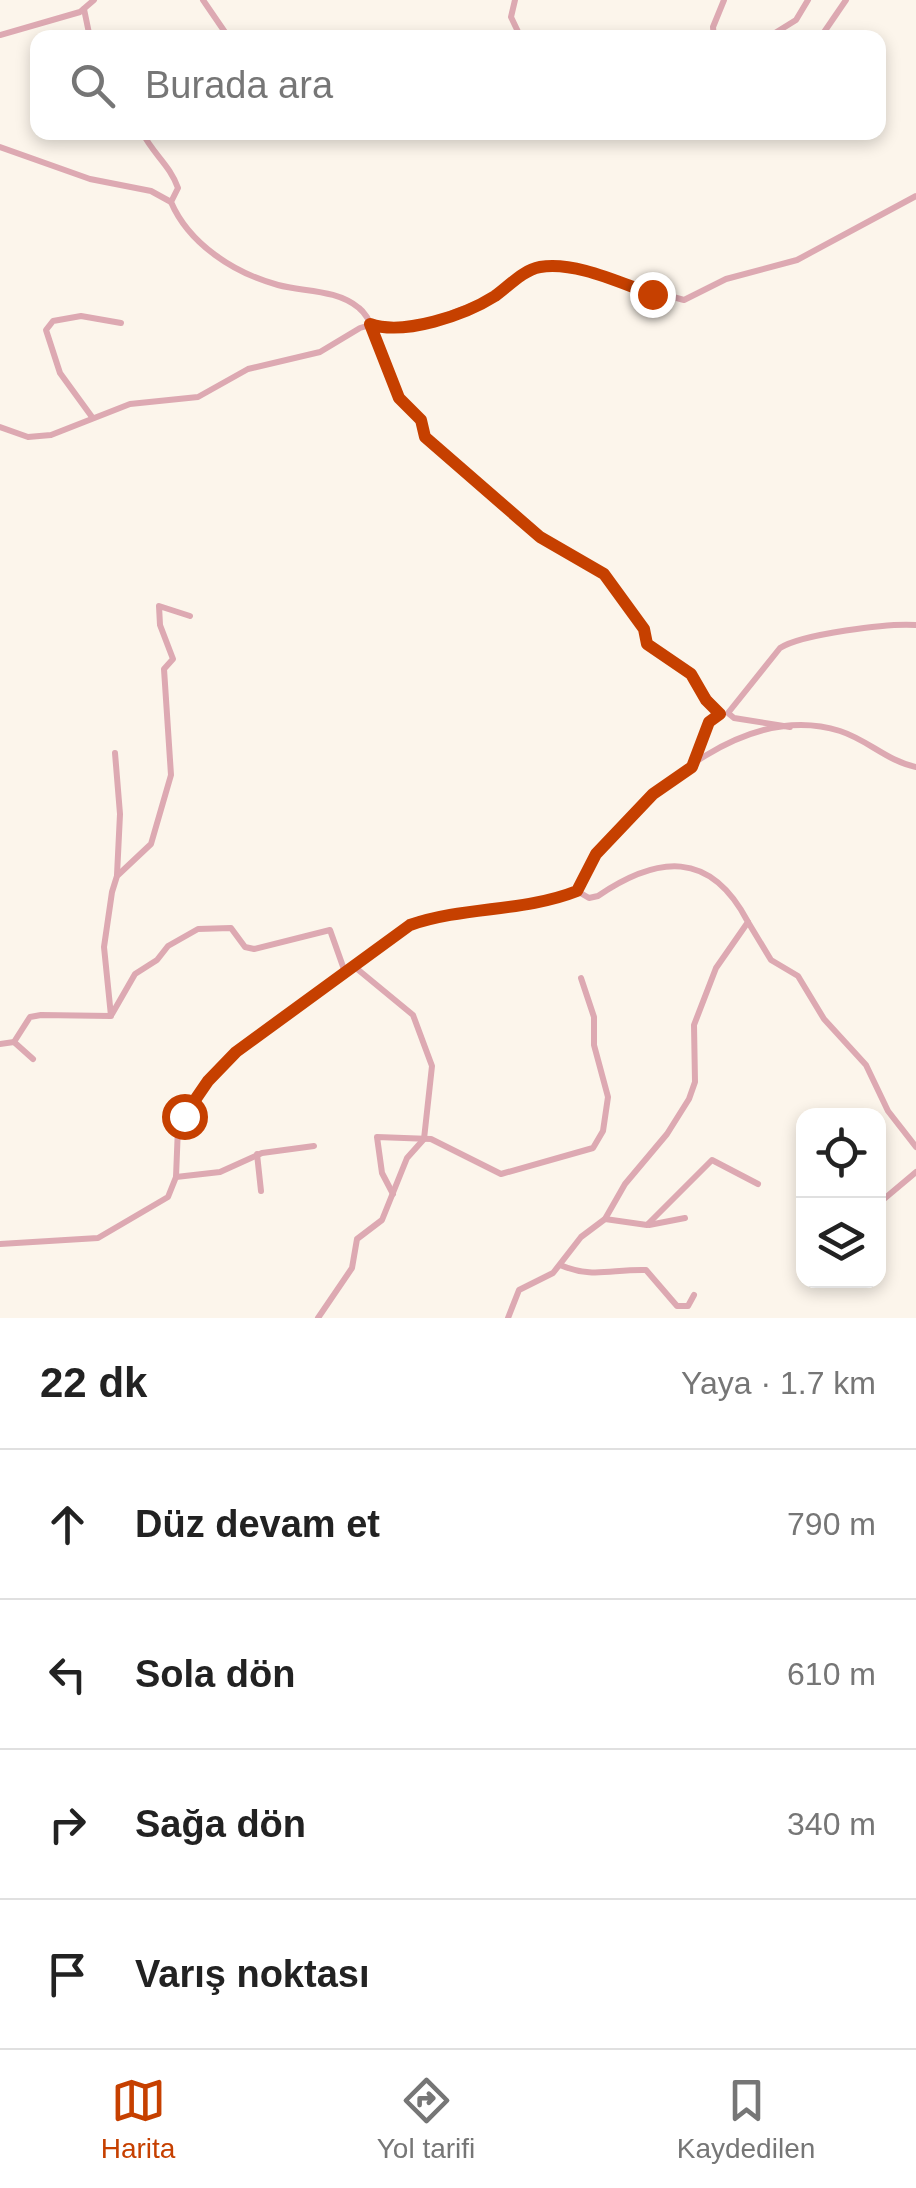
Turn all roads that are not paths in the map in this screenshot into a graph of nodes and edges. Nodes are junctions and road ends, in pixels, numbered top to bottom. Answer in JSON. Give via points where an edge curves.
{"nodes":[{"id":1,"x":94,"y":0,"type":"edge"},
{"id":2,"x":204,"y":0,"type":"edge"},
{"id":3,"x":515,"y":0,"type":"edge"},
{"id":4,"x":724,"y":0,"type":"edge"},
{"id":5,"x":808,"y":0,"type":"edge"},
{"id":6,"x":846,"y":0,"type":"edge"},
{"id":7,"x":84,"y":9,"type":"junction"},
{"id":8,"x":88,"y":30,"type":"edge"},
{"id":9,"x":225,"y":30,"type":"edge"},
{"id":10,"x":517,"y":30,"type":"edge"},
{"id":11,"x":712,"y":30,"type":"edge"},
{"id":12,"x":780,"y":30,"type":"edge"},
{"id":13,"x":825,"y":30,"type":"edge"},
{"id":14,"x":0,"y":35,"type":"edge"},
{"id":15,"x":148,"y":140,"type":"edge"},
{"id":16,"x":0,"y":147,"type":"edge"},
{"id":17,"x":916,"y":196,"type":"edge"},
{"id":18,"x":171,"y":202,"type":"junction"},
{"id":19,"x":121,"y":323,"type":"dead end"},
{"id":20,"x":370,"y":324,"type":"junction"},
{"id":21,"x":92,"y":417,"type":"junction"},
{"id":22,"x":0,"y":427,"type":"edge"},
{"id":23,"x":190,"y":616,"type":"dead end"},
{"id":24,"x":916,"y":625,"type":"edge"},
{"id":25,"x":724,"y":714,"type":"junction"},
{"id":26,"x":797,"y":729,"type":"junction"},
{"id":27,"x":115,"y":752,"type":"dead end"},
{"id":28,"x":692,"y":767,"type":"junction"},
{"id":29,"x":913,"y":767,"type":"edge"},
{"id":30,"x":916,"y":777,"type":"edge"},
{"id":31,"x":117,"y":876,"type":"junction"},
{"id":32,"x":577,"y":891,"type":"junction"},
{"id":33,"x":748,"y":922,"type":"junction"},
{"id":34,"x":356,"y":968,"type":"junction"},
{"id":35,"x":346,"y":975,"type":"junction"},
{"id":36,"x":581,"y":978,"type":"dead end"},
{"id":37,"x":111,"y":1016,"type":"junction"},
{"id":38,"x":14,"y":1042,"type":"junction"},
{"id":39,"x":0,"y":1044,"type":"edge"},
{"id":40,"x":33,"y":1059,"type":"dead end"},
{"id":41,"x":424,"y":1140,"type":"junction"},
{"id":42,"x":314,"y":1146,"type":"dead end"},
{"id":43,"x":916,"y":1147,"type":"edge"},
{"id":44,"x":257,"y":1154,"type":"junction"},
{"id":45,"x":916,"y":1172,"type":"edge"},
{"id":46,"x":176,"y":1177,"type":"junction"},
{"id":47,"x":758,"y":1184,"type":"dead end"},
{"id":48,"x":261,"y":1191,"type":"dead end"},
{"id":49,"x":393,"y":1194,"type":"junction"},
{"id":50,"x":885,"y":1198,"type":"edge"},
{"id":51,"x":685,"y":1218,"type":"dead end"},
{"id":52,"x":605,"y":1219,"type":"junction"},
{"id":53,"x":648,"y":1224,"type":"junction"},
{"id":54,"x":0,"y":1244,"type":"edge"},
{"id":55,"x":560,"y":1265,"type":"junction"},
{"id":56,"x":694,"y":1295,"type":"dead end"},
{"id":57,"x":318,"y":1318,"type":"edge"},
{"id":58,"x":508,"y":1318,"type":"edge"}],
"edges":[{"from":1,"to":7,"type":"street"},
{"from":2,"to":9,"type":"street"},
{"from":3,"to":10,"type":"street","via":[[510,16]]},
{"from":4,"to":11,"type":"street"},
{"from":5,"to":12,"type":"street"},
{"from":6,"to":13,"type":"street"},
{"from":7,"to":8,"type":"street"},
{"from":7,"to":14,"type":"street"},
{"from":15,"to":18,"type":"street","via":[[174,177],[178,188]]},
{"from":16,"to":18,"type":"street"},
{"from":17,"to":20,"type":"street","via":[[797,260],[684,300],[561,266],[536,267],[492,298],[410,329]]},
{"from":18,"to":20,"type":"street","via":[[207,253],[277,285],[310,288],[359,308]]},
{"from":19,"to":21,"type":"street","via":[[81,316],[52,320],[46,330],[60,373]]},
{"from":20,"to":21,"type":"street","via":[[320,352],[248,369],[198,396],[130,404]]},
{"from":20,"to":25,"type":"street","via":[[399,398],[421,420],[425,437],[540,537],[604,574],[644,629],[647,644],[691,674]]},
{"from":21,"to":22,"type":"street","via":[[51,435],[28,437]]},
{"from":23,"to":31,"type":"street","via":[[159,606],[173,658],[164,669],[171,775],[152,844]]},
{"from":24,"to":25,"type":"street","via":[[789,642]]},
{"from":25,"to":26,"type":"street"},
{"from":25,"to":28,"type":"street","via":[[709,722]]},
{"from":26,"to":28,"type":"street","via":[[744,736]]},
{"from":26,"to":29,"type":"street","via":[[842,732]]},
{"from":27,"to":31,"type":"street"},
{"from":28,"to":32,"type":"street","via":[[653,794],[596,854]]},
{"from":29,"to":30,"type":"street"},
{"from":31,"to":37,"type":"street","via":[[104,947]]},
{"from":32,"to":33,"type":"street","via":[[598,896],[660,864],[703,873]]},
{"from":32,"to":34,"type":"street","via":[[410,925]]},
{"from":33,"to":43,"type":"street","via":[[771,960],[798,976],[831,1029],[866,1066]]},
{"from":33,"to":52,"type":"street","via":[[716,968],[694,1025],[689,1099]]},
{"from":34,"to":35,"type":"street"},
{"from":34,"to":41,"type":"street","via":[[413,1016],[428,1046]]},
{"from":35,"to":37,"type":"street","via":[[330,930],[254,948],[245,947],[231,928],[198,929],[135,974]]},
{"from":35,"to":46,"type":"street","via":[[236,1052],[208,1081],[178,1127]]},
{"from":36,"to":41,"type":"street","via":[[608,1097],[593,1148],[500,1174]]},
{"from":37,"to":38,"type":"street","via":[[41,1014],[30,1018]]},
{"from":38,"to":39,"type":"street"},
{"from":38,"to":40,"type":"street"},
{"from":41,"to":49,"type":"street","via":[[407,1158]]},
{"from":41,"to":49,"type":"street","via":[[377,1137]]},
{"from":42,"to":44,"type":"street"},
{"from":44,"to":46,"type":"street","via":[[220,1172]]},
{"from":44,"to":48,"type":"street"},
{"from":45,"to":50,"type":"street"},
{"from":46,"to":54,"type":"street","via":[[168,1197],[98,1238]]},
{"from":47,"to":53,"type":"street","via":[[712,1160]]},
{"from":49,"to":57,"type":"street","via":[[382,1220],[357,1238],[352,1268]]},
{"from":51,"to":53,"type":"street"},
{"from":52,"to":53,"type":"street"},
{"from":52,"to":55,"type":"street"},
{"from":55,"to":56,"type":"street","via":[[586,1276],[646,1270],[677,1306],[688,1306]]},
{"from":55,"to":58,"type":"street","via":[[519,1290]]}]}
